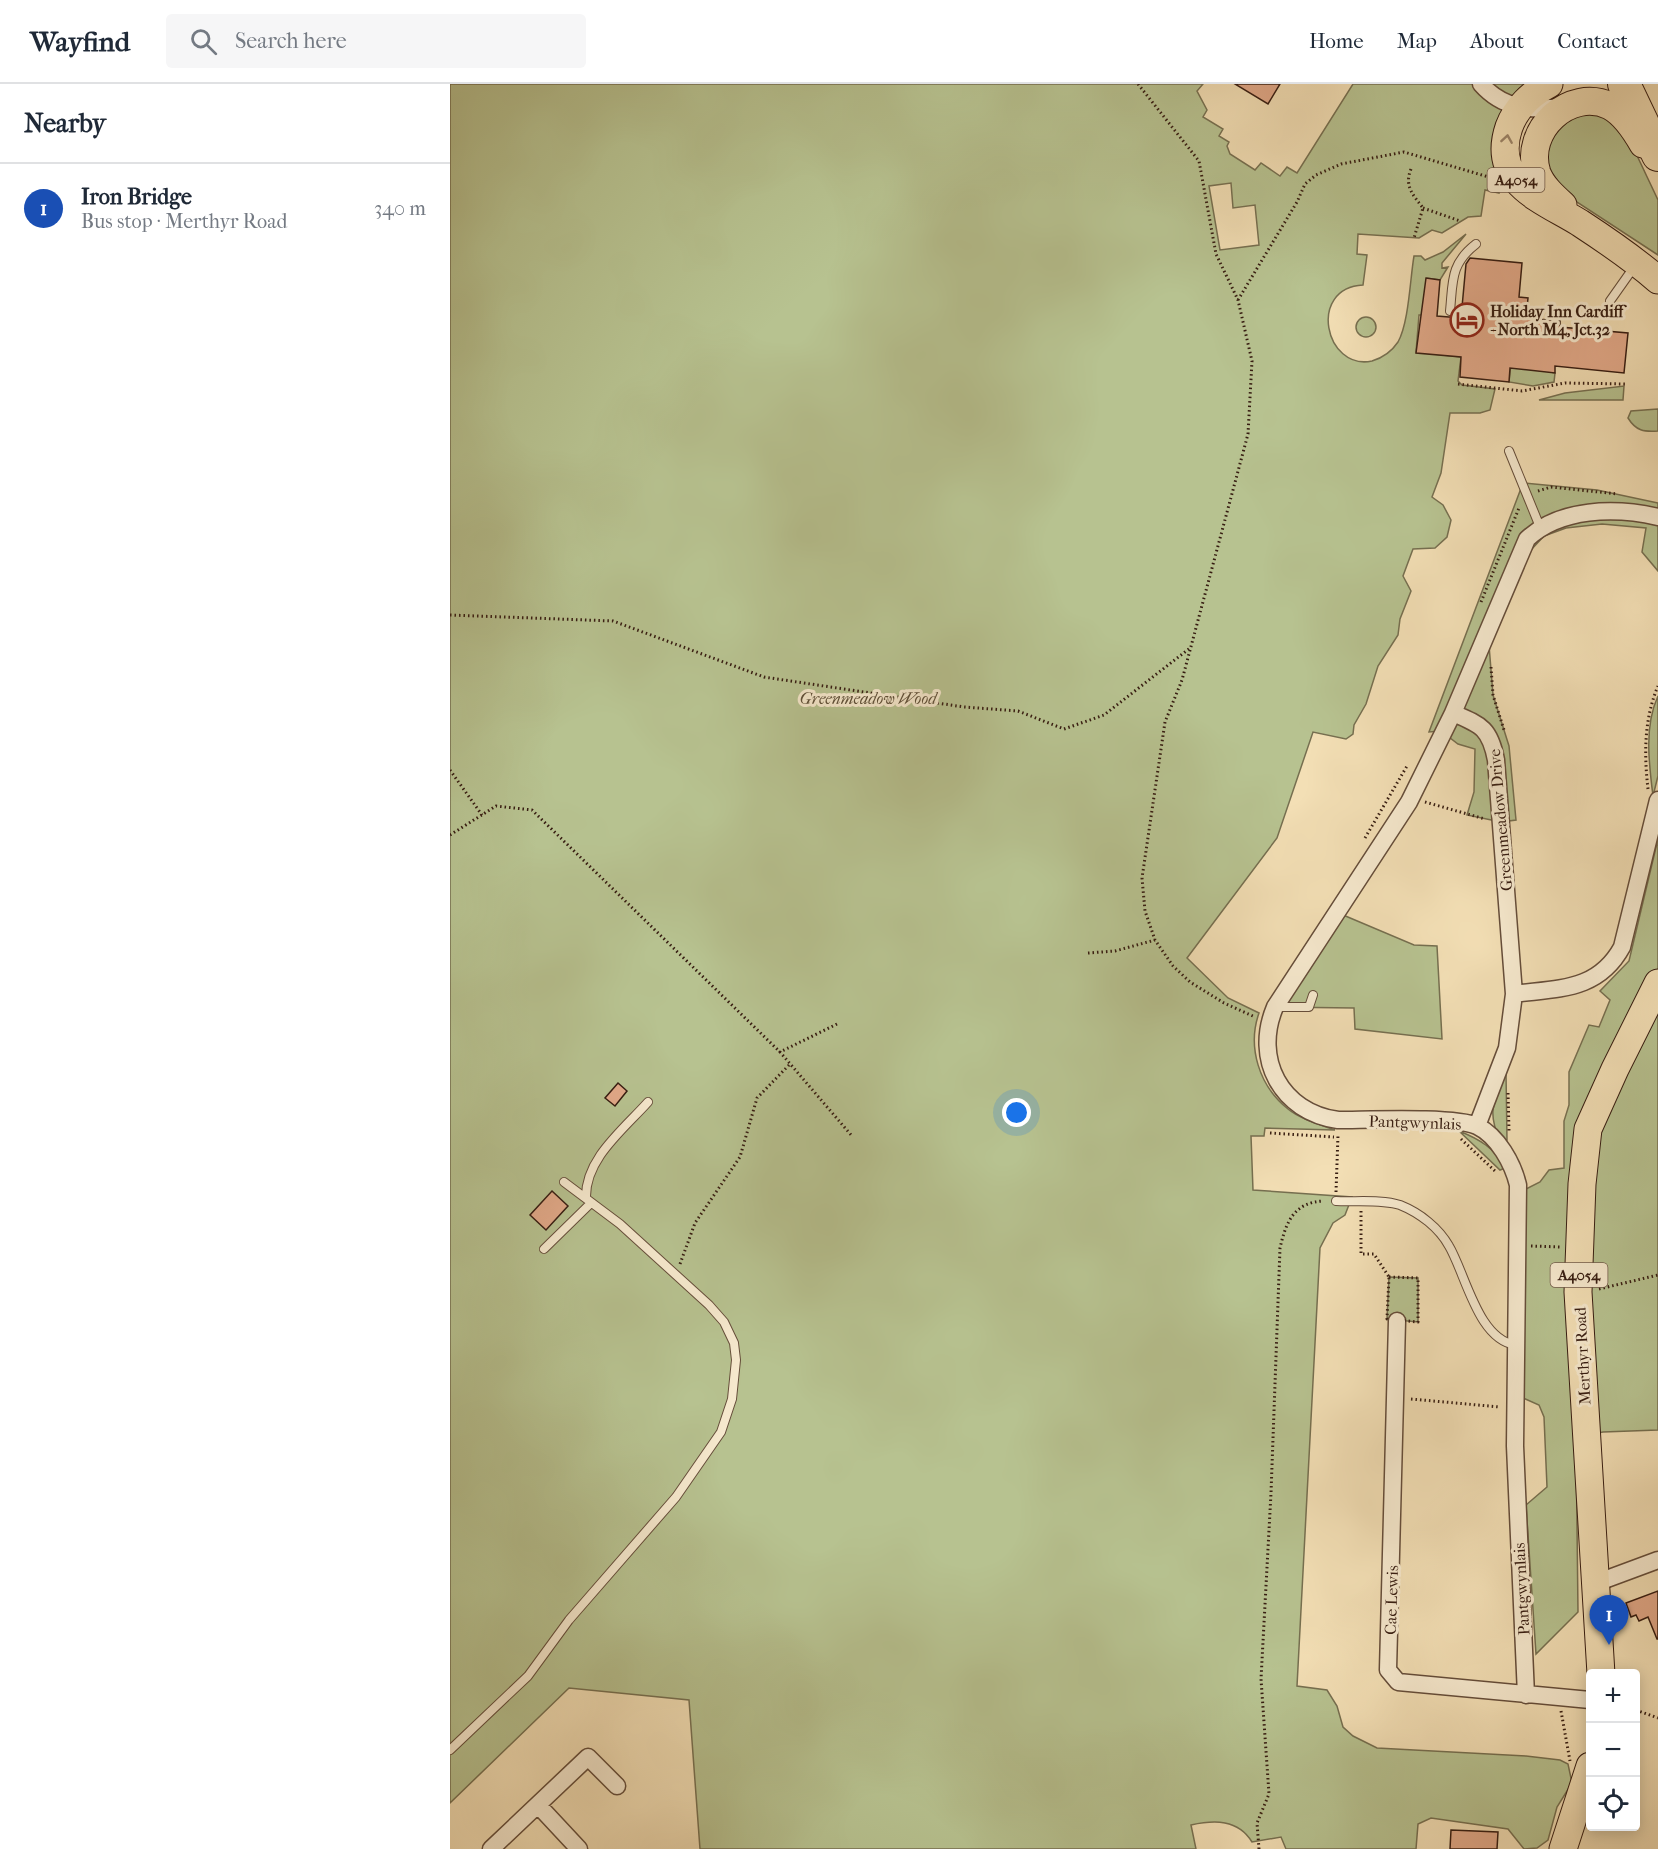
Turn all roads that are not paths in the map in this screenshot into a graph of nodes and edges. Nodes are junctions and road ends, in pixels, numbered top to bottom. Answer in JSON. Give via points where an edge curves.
{"nodes":[{"id":1,"x":1480,"y":84,"type":"edge"},
{"id":2,"x":1624,"y":84,"type":"edge"},
{"id":3,"x":1541,"y":85,"type":"edge"},
{"id":4,"x":1564,"y":106,"type":"junction"},
{"id":5,"x":1520,"y":108,"type":"junction"},
{"id":6,"x":1658,"y":154,"type":"edge"},
{"id":7,"x":1658,"y":167,"type":"edge"},
{"id":8,"x":1580,"y":223,"type":"junction"},
{"id":9,"x":1476,"y":244,"type":"dead end"},
{"id":10,"x":1636,"y":264,"type":"junction"},
{"id":11,"x":1658,"y":280,"type":"edge"},
{"id":12,"x":1610,"y":301,"type":"dead end"},
{"id":13,"x":1450,"y":311,"type":"dead end"},
{"id":14,"x":1509,"y":451,"type":"dead end"},
{"id":15,"x":1658,"y":517,"type":"edge"},
{"id":16,"x":1540,"y":527,"type":"junction"},
{"id":17,"x":1453,"y":713,"type":"junction"},
{"id":18,"x":1657,"y":805,"type":"edge"},
{"id":19,"x":1658,"y":983,"type":"edge"},
{"id":20,"x":1514,"y":994,"type":"junction"},
{"id":21,"x":1313,"y":995,"type":"dead end"},
{"id":22,"x":1275,"y":1007,"type":"junction"},
{"id":23,"x":648,"y":1102,"type":"dead end"},
{"id":24,"x":1477,"y":1126,"type":"junction"},
{"id":25,"x":564,"y":1182,"type":"dead end"},
{"id":26,"x":589,"y":1201,"type":"junction"},
{"id":27,"x":1336,"y":1201,"type":"road end"},
{"id":28,"x":544,"y":1249,"type":"dead end"},
{"id":29,"x":1397,"y":1321,"type":"road end"},
{"id":30,"x":1516,"y":1345,"type":"junction"},
{"id":31,"x":1658,"y":1560,"type":"edge"},
{"id":32,"x":1596,"y":1583,"type":"junction"},
{"id":33,"x":1601,"y":1669,"type":"edge"},
{"id":34,"x":1526,"y":1695,"type":"junction"},
{"id":35,"x":1586,"y":1700,"type":"edge"},
{"id":36,"x":450,"y":1750,"type":"edge"},
{"id":37,"x":1580,"y":1764,"type":"edge"},
{"id":38,"x":617,"y":1786,"type":"dead end"},
{"id":39,"x":538,"y":1805,"type":"junction"},
{"id":40,"x":491,"y":1849,"type":"edge"},
{"id":41,"x":579,"y":1849,"type":"edge"},
{"id":42,"x":1563,"y":1849,"type":"edge"}],
"edges":[{"from":1,"to":5,"type":"street","via":[[1499,100]]},
{"from":2,"to":6,"type":"highway"},
{"from":3,"to":5,"type":"main road","number":"A4054"},
{"from":4,"to":5,"type":"street"},
{"from":4,"to":7,"type":"main road","via":[[1584,100],[1612,107],[1625,117]]},
{"from":4,"to":8,"type":"main road","number":"A4054","via":[[1541,135],[1536,151],[1537,172],[1544,185]]},
{"from":8,"to":5,"type":"main road","number":"A4054","one_way":true,"via":[[1538,200],[1517,182],[1507,160],[1506,142],[1510,124]]},
{"from":8,"to":10,"type":"main road","number":"A4054"},
{"from":9,"to":13,"type":"lane","via":[[1455,266]]},
{"from":10,"to":11,"type":"main road","number":"A4054"},
{"from":10,"to":12,"type":"lane"},
{"from":14,"to":16,"type":"lane"},
{"from":15,"to":16,"type":"street","via":[[1614,511]]},
{"from":16,"to":17,"type":"street","via":[[1519,553]]},
{"from":17,"to":20,"type":"street","name":"Greenmeadow Drive","via":[[1479,725],[1492,739]]},
{"from":17,"to":22,"type":"street","name":"Pantgwynlais","via":[[1411,798]]},
{"from":18,"to":20,"type":"street","via":[[1622,947],[1614,962],[1581,985]]},
{"from":19,"to":32,"type":"main road","name":"Merthyr Road","number":"A4054","via":[[1588,1129],[1578,1292]]},
{"from":20,"to":24,"type":"street","name":"Greenmeadow Drive","via":[[1507,1048]]},
{"from":21,"to":22,"type":"lane","via":[[1309,1007]]},
{"from":22,"to":24,"type":"street","name":"Pantgwynlais","via":[[1268,1023],[1266,1053],[1276,1080],[1309,1112],[1338,1128],[1442,1121]]},
{"from":23,"to":26,"type":"lane","via":[[596,1161],[586,1181]]},
{"from":24,"to":30,"type":"street","name":"Pantgwynlais","via":[[1514,1167],[1518,1192]]},
{"from":25,"to":26,"type":"lane"},
{"from":26,"to":28,"type":"lane"},
{"from":26,"to":36,"type":"lane","via":[[621,1224],[724,1322],[734,1343],[736,1360],[732,1399],[721,1432],[676,1497],[569,1620],[528,1676]]},
{"from":27,"to":30,"type":"lane","via":[[1398,1204],[1435,1227],[1449,1246],[1493,1333],[1505,1344]]},
{"from":29,"to":34,"type":"street","name":"Cae Lewis","via":[[1388,1670],[1398,1682]]},
{"from":30,"to":34,"type":"street","name":"Pantgwynlais"},
{"from":31,"to":32,"type":"street"},
{"from":32,"to":33,"type":"main road","name":"Merthyr Road","number":"A4054"},
{"from":34,"to":35,"type":"street","name":"Cae Lewis"},
{"from":37,"to":42,"type":"main road"},
{"from":38,"to":39,"type":"street","via":[[588,1757]]},
{"from":39,"to":40,"type":"street"},
{"from":39,"to":41,"type":"street"}]}
